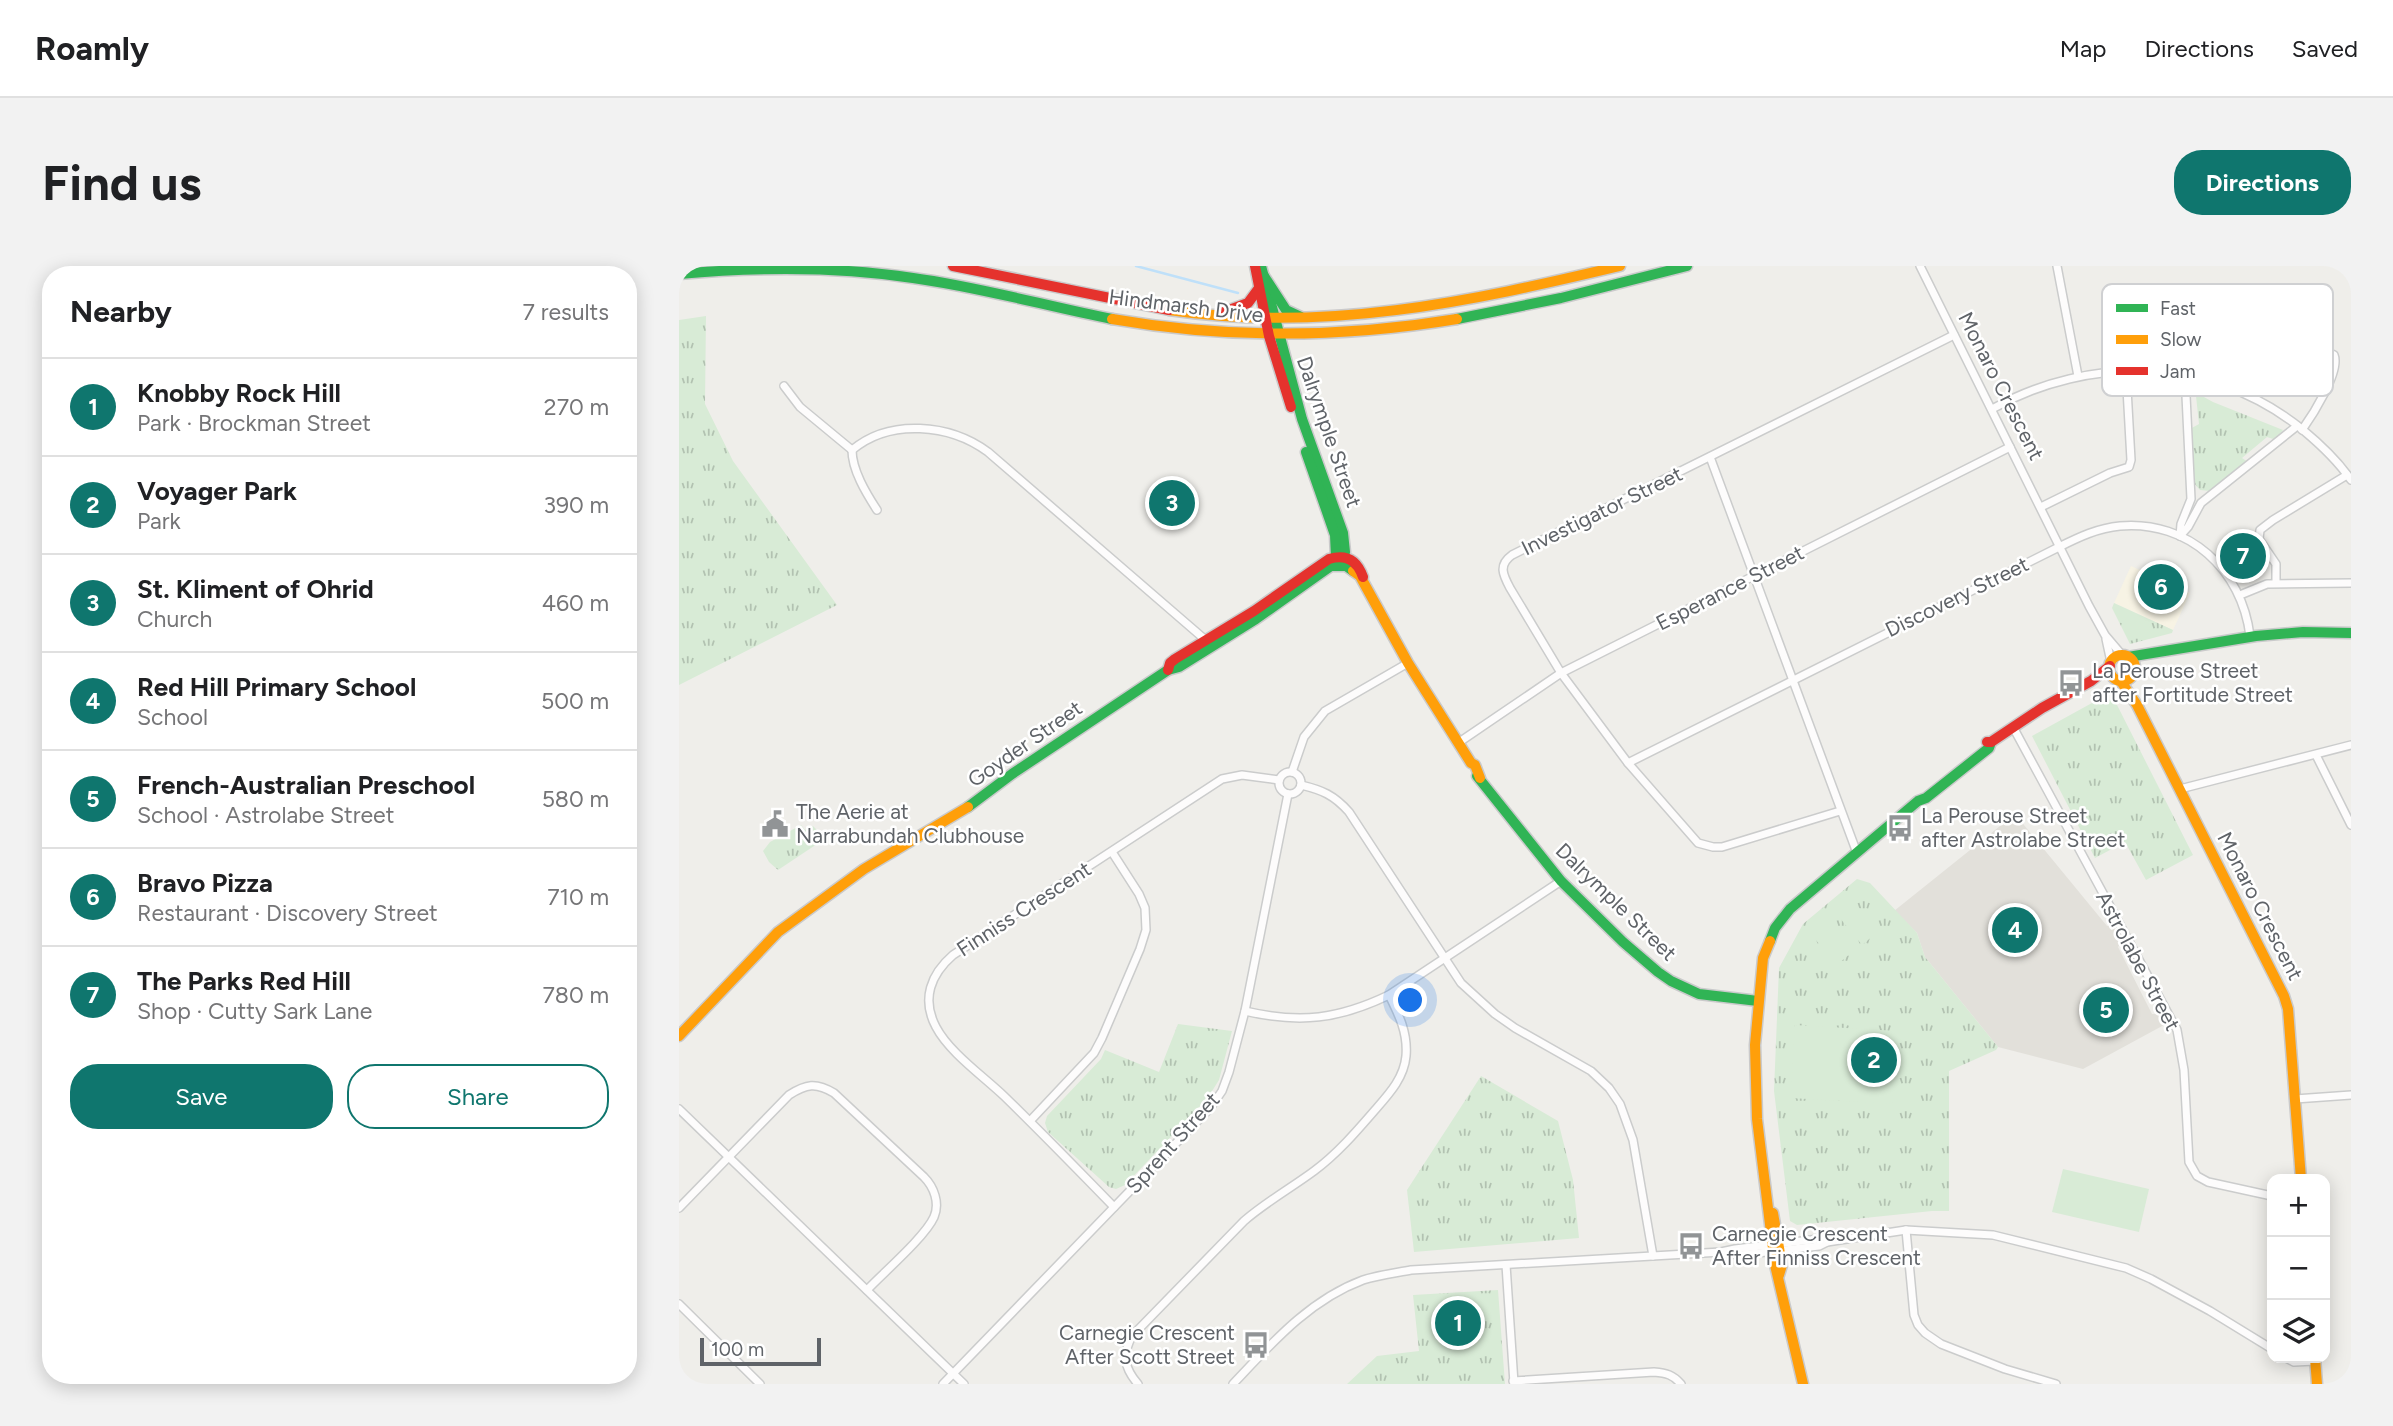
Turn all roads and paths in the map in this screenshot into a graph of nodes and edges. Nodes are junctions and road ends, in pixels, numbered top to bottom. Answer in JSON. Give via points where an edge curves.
{"nodes":[{"id":1,"x":953,"y":266,"type":"edge"},
{"id":2,"x":1255,"y":266,"type":"edge"},
{"id":3,"x":1620,"y":266,"type":"edge"},
{"id":4,"x":1687,"y":266,"type":"edge"},
{"id":5,"x":1920,"y":266,"type":"edge"},
{"id":6,"x":2057,"y":266,"type":"edge"},
{"id":7,"x":1262,"y":271,"type":"edge"},
{"id":8,"x":679,"y":274,"type":"edge"},
{"id":9,"x":1259,"y":288,"type":"junction"},
{"id":10,"x":1211,"y":316,"type":"junction"},
{"id":11,"x":1310,"y":319,"type":"junction"},
{"id":12,"x":1269,"y":320,"type":"junction"},
{"id":13,"x":1954,"y":335,"type":"junction"},
{"id":14,"x":1274,"y":336,"type":"junction"},
{"id":15,"x":2333,"y":355,"type":"edge"},
{"id":16,"x":2333,"y":371,"type":"edge"},
{"id":17,"x":2102,"y":374,"type":"edge"},
{"id":18,"x":2078,"y":376,"type":"junction"},
{"id":19,"x":784,"y":386,"type":"dead end"},
{"id":20,"x":2127,"y":396,"type":"edge"},
{"id":21,"x":2184,"y":396,"type":"edge"},
{"id":22,"x":2248,"y":396,"type":"edge"},
{"id":23,"x":2322,"y":396,"type":"edge"},
{"id":24,"x":1991,"y":409,"type":"junction"},
{"id":25,"x":2300,"y":428,"type":"junction"},
{"id":26,"x":2010,"y":447,"type":"junction"},
{"id":27,"x":852,"y":450,"type":"junction"},
{"id":28,"x":1710,"y":457,"type":"junction"},
{"id":29,"x":2349,"y":478,"type":"edge"},
{"id":30,"x":2041,"y":507,"type":"junction"},
{"id":31,"x":877,"y":509,"type":"dead end"},
{"id":32,"x":2180,"y":536,"type":"junction"},
{"id":33,"x":2059,"y":547,"type":"junction"},
{"id":34,"x":1339,"y":559,"type":"junction"},
{"id":35,"x":1754,"y":576,"type":"junction"},
{"id":36,"x":2276,"y":583,"type":"junction"},
{"id":37,"x":2351,"y":583,"type":"edge"},
{"id":38,"x":2240,"y":595,"type":"junction"},
{"id":39,"x":2351,"y":633,"type":"edge"},
{"id":40,"x":2105,"y":635,"type":"junction"},
{"id":41,"x":2251,"y":636,"type":"junction"},
{"id":42,"x":1208,"y":642,"type":"junction"},
{"id":43,"x":2158,"y":655,"type":"junction"},
{"id":44,"x":2125,"y":656,"type":"junction"},
{"id":45,"x":1408,"y":663,"type":"junction"},
{"id":46,"x":2110,"y":664,"type":"junction"},
{"id":47,"x":1561,"y":673,"type":"junction"},
{"id":48,"x":2133,"y":674,"type":"junction"},
{"id":49,"x":1792,"y":679,"type":"junction"},
{"id":50,"x":2117,"y":679,"type":"junction"},
{"id":51,"x":2091,"y":681,"type":"junction"},
{"id":52,"x":2137,"y":705,"type":"junction"},
{"id":53,"x":2013,"y":727,"type":"junction"},
{"id":54,"x":1458,"y":743,"type":"junction"},
{"id":55,"x":2351,"y":744,"type":"edge"},
{"id":56,"x":2316,"y":755,"type":"junction"},
{"id":57,"x":1628,"y":763,"type":"junction"},
{"id":58,"x":1292,"y":772,"type":"junction"},
{"id":59,"x":1279,"y":780,"type":"junction"},
{"id":60,"x":1301,"y":785,"type":"junction"},
{"id":61,"x":2180,"y":789,"type":"junction"},
{"id":62,"x":1288,"y":794,"type":"junction"},
{"id":63,"x":1840,"y":811,"type":"junction"},
{"id":64,"x":2351,"y":825,"type":"edge"},
{"id":65,"x":1112,"y":852,"type":"junction"},
{"id":66,"x":1857,"y":853,"type":"junction"},
{"id":67,"x":1561,"y":881,"type":"junction"},
{"id":68,"x":1445,"y":958,"type":"junction"},
{"id":69,"x":1389,"y":995,"type":"junction"},
{"id":70,"x":1758,"y":1001,"type":"junction"},
{"id":71,"x":1245,"y":1011,"type":"junction"},
{"id":72,"x":679,"y":1036,"type":"edge"},
{"id":73,"x":2351,"y":1095,"type":"edge"},
{"id":74,"x":2295,"y":1099,"type":"junction"},
{"id":75,"x":679,"y":1109,"type":"edge"},
{"id":76,"x":1030,"y":1121,"type":"junction"},
{"id":77,"x":729,"y":1157,"type":"junction"},
{"id":78,"x":2301,"y":1174,"type":"edge"},
{"id":79,"x":2267,"y":1195,"type":"edge"},
{"id":80,"x":1114,"y":1207,"type":"junction"},
{"id":81,"x":679,"y":1208,"type":"edge"},
{"id":82,"x":1906,"y":1230,"type":"junction"},
{"id":83,"x":1776,"y":1248,"type":"junction"},
{"id":84,"x":1653,"y":1256,"type":"junction"},
{"id":85,"x":1506,"y":1265,"type":"junction"},
{"id":86,"x":867,"y":1290,"type":"junction"},
{"id":87,"x":679,"y":1304,"type":"edge"},
{"id":88,"x":2267,"y":1346,"type":"edge"},
{"id":89,"x":2315,"y":1363,"type":"edge"},
{"id":90,"x":953,"y":1374,"type":"junction"},
{"id":91,"x":1513,"y":1382,"type":"edge"},
{"id":92,"x":760,"y":1384,"type":"edge"},
{"id":93,"x":943,"y":1384,"type":"edge"},
{"id":94,"x":964,"y":1384,"type":"edge"},
{"id":95,"x":1138,"y":1384,"type":"edge"},
{"id":96,"x":1233,"y":1384,"type":"edge"},
{"id":97,"x":1681,"y":1384,"type":"edge"},
{"id":98,"x":1803,"y":1384,"type":"edge"},
{"id":99,"x":2056,"y":1384,"type":"edge"},
{"id":100,"x":2316,"y":1384,"type":"edge"}],
"edges":[{"from":1,"to":10,"type":"street","name":"Hindmarsh Drive","via":[[1119,302]]},
{"from":2,"to":9,"type":"street"},
{"from":3,"to":11,"type":"street","name":"Hindmarsh Drive","via":[[1431,308]]},
{"from":4,"to":14,"type":"street","name":"Hindmarsh Drive","via":[[1477,316],[1360,333]]},
{"from":5,"to":13,"type":"street","name":"Monaro Crescent"},
{"from":6,"to":18,"type":"street"},
{"from":7,"to":11,"type":"street","via":[[1286,310]]},
{"from":7,"to":12,"type":"street"},
{"from":8,"to":14,"type":"street","name":"Hindmarsh Drive","via":[[761,268],[868,272],[1149,325]]},
{"from":9,"to":10,"type":"street","via":[[1249,304]]},
{"from":9,"to":12,"type":"street"},
{"from":10,"to":12,"type":"street","name":"Hindmarsh Drive"},
{"from":11,"to":12,"type":"street","name":"Hindmarsh Drive"},
{"from":12,"to":14,"type":"street","name":"Dalrymple Street"},
{"from":13,"to":24,"type":"street","name":"Monaro Crescent"},
{"from":13,"to":28,"type":"street","name":"Investigator Street"},
{"from":14,"to":34,"type":"street","name":"Dalrymple Street"},
{"from":15,"to":16,"type":"street"},
{"from":17,"to":18,"type":"street"},
{"from":18,"to":24,"type":"street","via":[[2025,392]]},
{"from":19,"to":27,"type":"street","via":[[800,407]]},
{"from":20,"to":30,"type":"street","via":[[2130,464]]},
{"from":21,"to":32,"type":"street","via":[[2191,499]]},
{"from":22,"to":25,"type":"street"},
{"from":23,"to":25,"type":"street","via":[[2314,414]]},
{"from":24,"to":26,"type":"street","name":"Monaro Crescent"},
{"from":25,"to":29,"type":"street"},
{"from":25,"to":32,"type":"street","via":[[2201,503]]},
{"from":26,"to":30,"type":"street","name":"Monaro Crescent"},
{"from":26,"to":35,"type":"street","name":"Esperance Street"},
{"from":27,"to":31,"type":"street","via":[[861,481]]},
{"from":27,"to":42,"type":"street","via":[[906,429],[939,430],[970,440]]},
{"from":28,"to":35,"type":"street"},
{"from":28,"to":47,"type":"street","name":"Investigator Street","via":[[1504,562],[1504,577]]},
{"from":29,"to":36,"type":"street","via":[[2260,530],[2259,539],[2276,565]]},
{"from":30,"to":33,"type":"street","name":"Monaro Crescent"},
{"from":32,"to":33,"type":"street","name":"Discovery Street","via":[[2121,526],[2090,532]]},
{"from":32,"to":38,"type":"street","name":"Discovery Street","via":[[2213,558]]},
{"from":33,"to":40,"type":"street","name":"Monaro Crescent"},
{"from":33,"to":49,"type":"street","name":"Discovery Street"},
{"from":34,"to":42,"type":"street","name":"Goyder Street"},
{"from":34,"to":45,"type":"street","name":"Dalrymple Street","via":[[1365,584]]},
{"from":35,"to":47,"type":"street","name":"Esperance Street"},
{"from":35,"to":49,"type":"street"},
{"from":36,"to":37,"type":"street"},
{"from":36,"to":38,"type":"street"},
{"from":38,"to":41,"type":"street","name":"Discovery Street"},
{"from":39,"to":41,"type":"street"},
{"from":40,"to":44,"type":"street","name":"Monaro Crescent"},
{"from":40,"to":46,"type":"street","name":"Monaro Crescent"},
{"from":41,"to":43,"type":"street"},
{"from":42,"to":72,"type":"street","name":"Goyder Street","via":[[1175,659],[1168,670],[988,793],[864,869],[787,925]]},
{"from":43,"to":44,"type":"street"},
{"from":43,"to":48,"type":"street"},
{"from":44,"to":46,"type":"street"},
{"from":44,"to":48,"type":"street","via":[[2134,663]]},
{"from":45,"to":54,"type":"street","name":"Dalrymple Street"},
{"from":45,"to":58,"type":"street","via":[[1325,711],[1304,737]]},
{"from":46,"to":50,"type":"street"},
{"from":46,"to":51,"type":"street"},
{"from":47,"to":54,"type":"street","name":"Esperance Street"},
{"from":47,"to":57,"type":"street","name":"Investigator Street"},
{"from":48,"to":50,"type":"street","via":[[2126,680]]},
{"from":48,"to":52,"type":"street","name":"Monaro Crescent"},
{"from":49,"to":57,"type":"street","name":"Discovery Street"},
{"from":49,"to":63,"type":"street"},
{"from":50,"to":51,"type":"street"},
{"from":50,"to":52,"type":"street","name":"Monaro Crescent"},
{"from":51,"to":53,"type":"street"},
{"from":52,"to":61,"type":"street","name":"Monaro Crescent"},
{"from":53,"to":66,"type":"street","via":[[1985,742]]},
{"from":53,"to":79,"type":"street","name":"Astrolabe Street","via":[[2177,1030],[2190,1166],[2202,1180]]},
{"from":54,"to":67,"type":"street","name":"Dalrymple Street","via":[[1477,776]]},
{"from":55,"to":56,"type":"street"},
{"from":56,"to":61,"type":"street"},
{"from":56,"to":64,"type":"street"},
{"from":57,"to":63,"type":"street","name":"Investigator Street","via":[[1705,846],[1735,844]]},
{"from":58,"to":59,"type":"street"},
{"from":58,"to":60,"type":"street"},
{"from":59,"to":62,"type":"street","via":[[1280,789]]},
{"from":59,"to":65,"type":"street","name":"Finniss Crescent","via":[[1242,775],[1222,779]]},
{"from":60,"to":62,"type":"street"},
{"from":60,"to":68,"type":"street","via":[[1331,794],[1349,812]]},
{"from":61,"to":74,"type":"street","name":"Monaro Crescent","via":[[2284,996]]},
{"from":62,"to":71,"type":"street","name":"Sprent Street"},
{"from":63,"to":66,"type":"street"},
{"from":65,"to":76,"type":"street","via":[[1139,894],[1146,930],[1094,1054]]},
{"from":65,"to":76,"type":"street","name":"Finniss Crescent","via":[[953,955],[939,967],[930,984],[935,1025],[947,1042]]},
{"from":66,"to":70,"type":"street","via":[[1790,909],[1775,928],[1763,958]]},
{"from":67,"to":68,"type":"street"},
{"from":67,"to":70,"type":"street","name":"Dalrymple Street","via":[[1671,981],[1699,994]]},
{"from":68,"to":69,"type":"street"},
{"from":68,"to":84,"type":"street","via":[[1461,983],[1495,1014],[1591,1071],[1621,1104],[1633,1139]]},
{"from":69,"to":71,"type":"street","via":[[1322,1018],[1294,1019]]},
{"from":69,"to":95,"type":"street","via":[[1406,1036],[1401,1078],[1346,1143],[1244,1221],[1132,1336],[1125,1362]]},
{"from":70,"to":83,"type":"street","via":[[1757,1119]]},
{"from":71,"to":80,"type":"street","name":"Sprent Street","via":[[1222,1091]]},
{"from":73,"to":74,"type":"street"},
{"from":74,"to":78,"type":"street","name":"Monaro Crescent"},
{"from":75,"to":77,"type":"street"},
{"from":76,"to":80,"type":"street","name":"Finniss Crescent"},
{"from":77,"to":81,"type":"street"},
{"from":77,"to":86,"type":"street"},
{"from":77,"to":86,"type":"street","via":[[789,1096],[813,1084],[834,1093],[924,1177],[935,1193],[934,1218]]},
{"from":80,"to":90,"type":"street","name":"Sprent Street"},
{"from":82,"to":83,"type":"street"},
{"from":82,"to":88,"type":"street","via":[[1993,1235],[2126,1268]]},
{"from":82,"to":99,"type":"street","via":[[1914,1315],[1925,1334],[2005,1370]]},
{"from":83,"to":84,"type":"street","via":[[1739,1255]]},
{"from":83,"to":98,"type":"street"},
{"from":84,"to":85,"type":"street"},
{"from":85,"to":91,"type":"street"},
{"from":85,"to":96,"type":"street","via":[[1411,1270],[1365,1279],[1298,1319]]},
{"from":86,"to":90,"type":"street"},
{"from":87,"to":92,"type":"street"},
{"from":89,"to":100,"type":"street"},
{"from":90,"to":93,"type":"street","name":"Sprent Street"},
{"from":90,"to":94,"type":"street"},
{"from":91,"to":97,"type":"street","via":[[1654,1372],[1675,1377]]}]}
